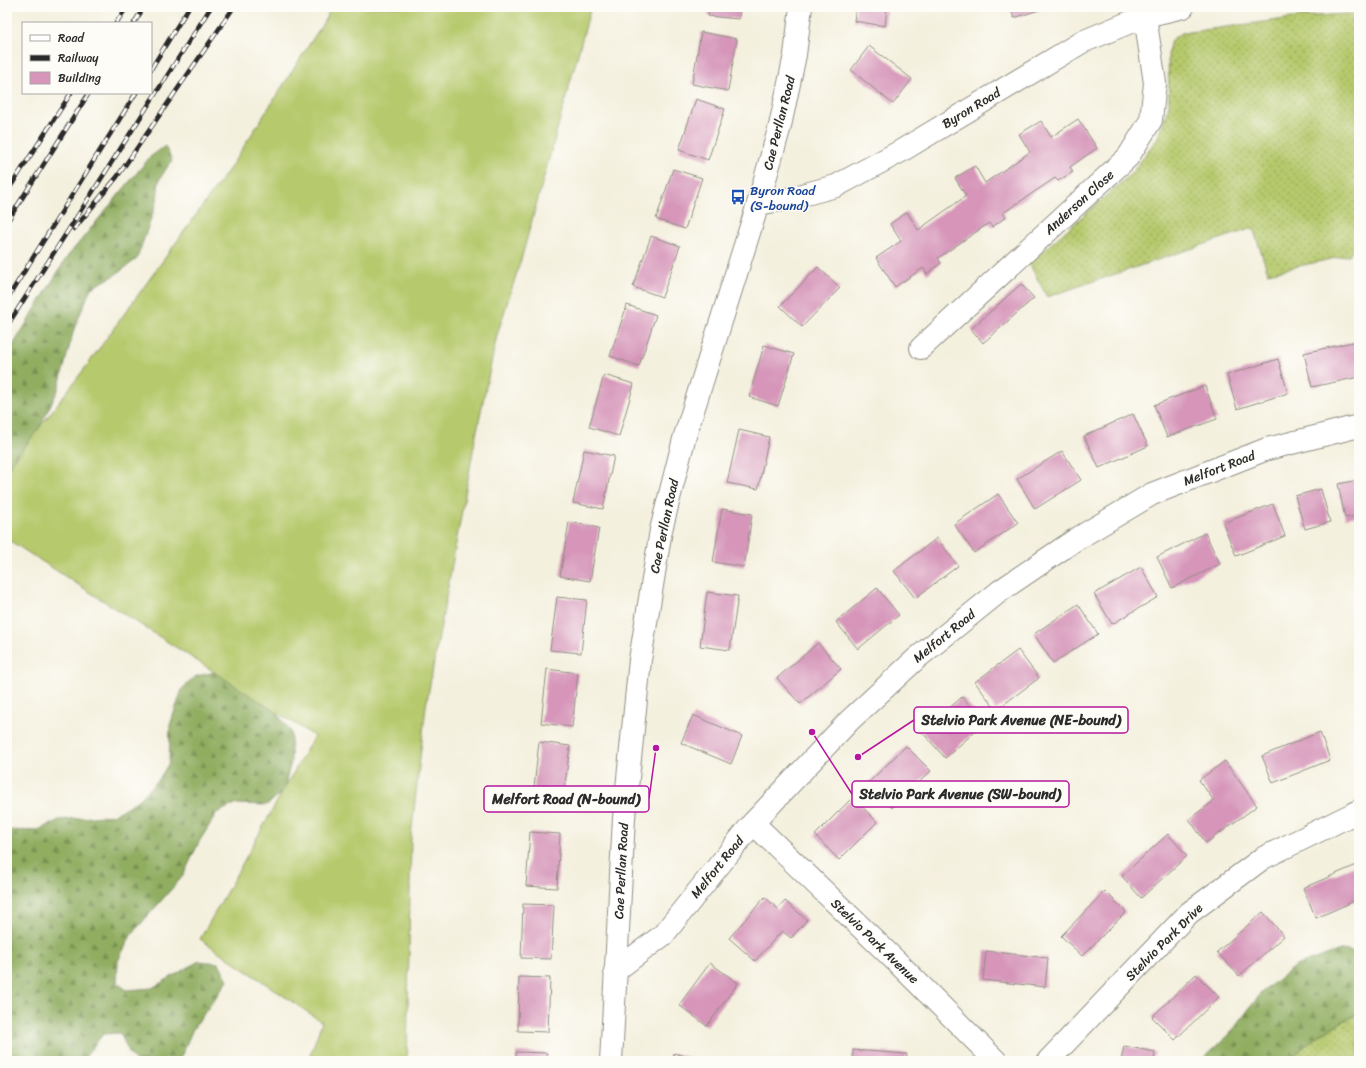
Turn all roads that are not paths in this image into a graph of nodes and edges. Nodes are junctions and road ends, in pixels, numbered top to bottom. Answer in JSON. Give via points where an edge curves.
{"nodes":[{"id":1,"x":801,"y":7,"type":"edge"},
{"id":2,"x":1183,"y":7,"type":"edge"},
{"id":3,"x":1145,"y":16,"type":"junction"},
{"id":4,"x":758,"y":204,"type":"junction"},
{"id":5,"x":921,"y":348,"type":"dead end"},
{"id":6,"x":1359,"y":426,"type":"edge"},
{"id":7,"x":1359,"y":811,"type":"edge"},
{"id":8,"x":753,"y":823,"type":"junction"},
{"id":9,"x":616,"y":971,"type":"junction"},
{"id":10,"x":611,"y":1061,"type":"edge"},
{"id":11,"x":996,"y":1061,"type":"edge"},
{"id":12,"x":1048,"y":1061,"type":"edge"}],
"edges":[{"from":1,"to":4,"type":"street","name":"Cae Perllan Road","via":[[795,55]]},
{"from":2,"to":3,"type":"street","name":"Byron Road"},
{"from":3,"to":4,"type":"street","name":"Byron Road","via":[[1082,42],[901,151],[836,186],[787,200]]},
{"from":3,"to":5,"type":"street","name":"Anderson Close","via":[[1155,83],[1151,120],[1128,157]]},
{"from":4,"to":9,"type":"street","name":"Cae Perllan Road","via":[[705,368],[661,530],[640,660],[624,818]]},
{"from":6,"to":8,"type":"street","name":"Melfort Road","via":[[1268,450],[1152,494],[1076,540],[1000,591],[917,658],[849,721]]},
{"from":7,"to":12,"type":"street","name":"Stelvio Park Drive","via":[[1263,858],[1190,913]]},
{"from":8,"to":9,"type":"street","name":"Melfort Road","via":[[663,935]]},
{"from":8,"to":11,"type":"street","name":"Stelvio Park Avenue"},
{"from":9,"to":10,"type":"street","name":"Cae Perllan Road"}]}
